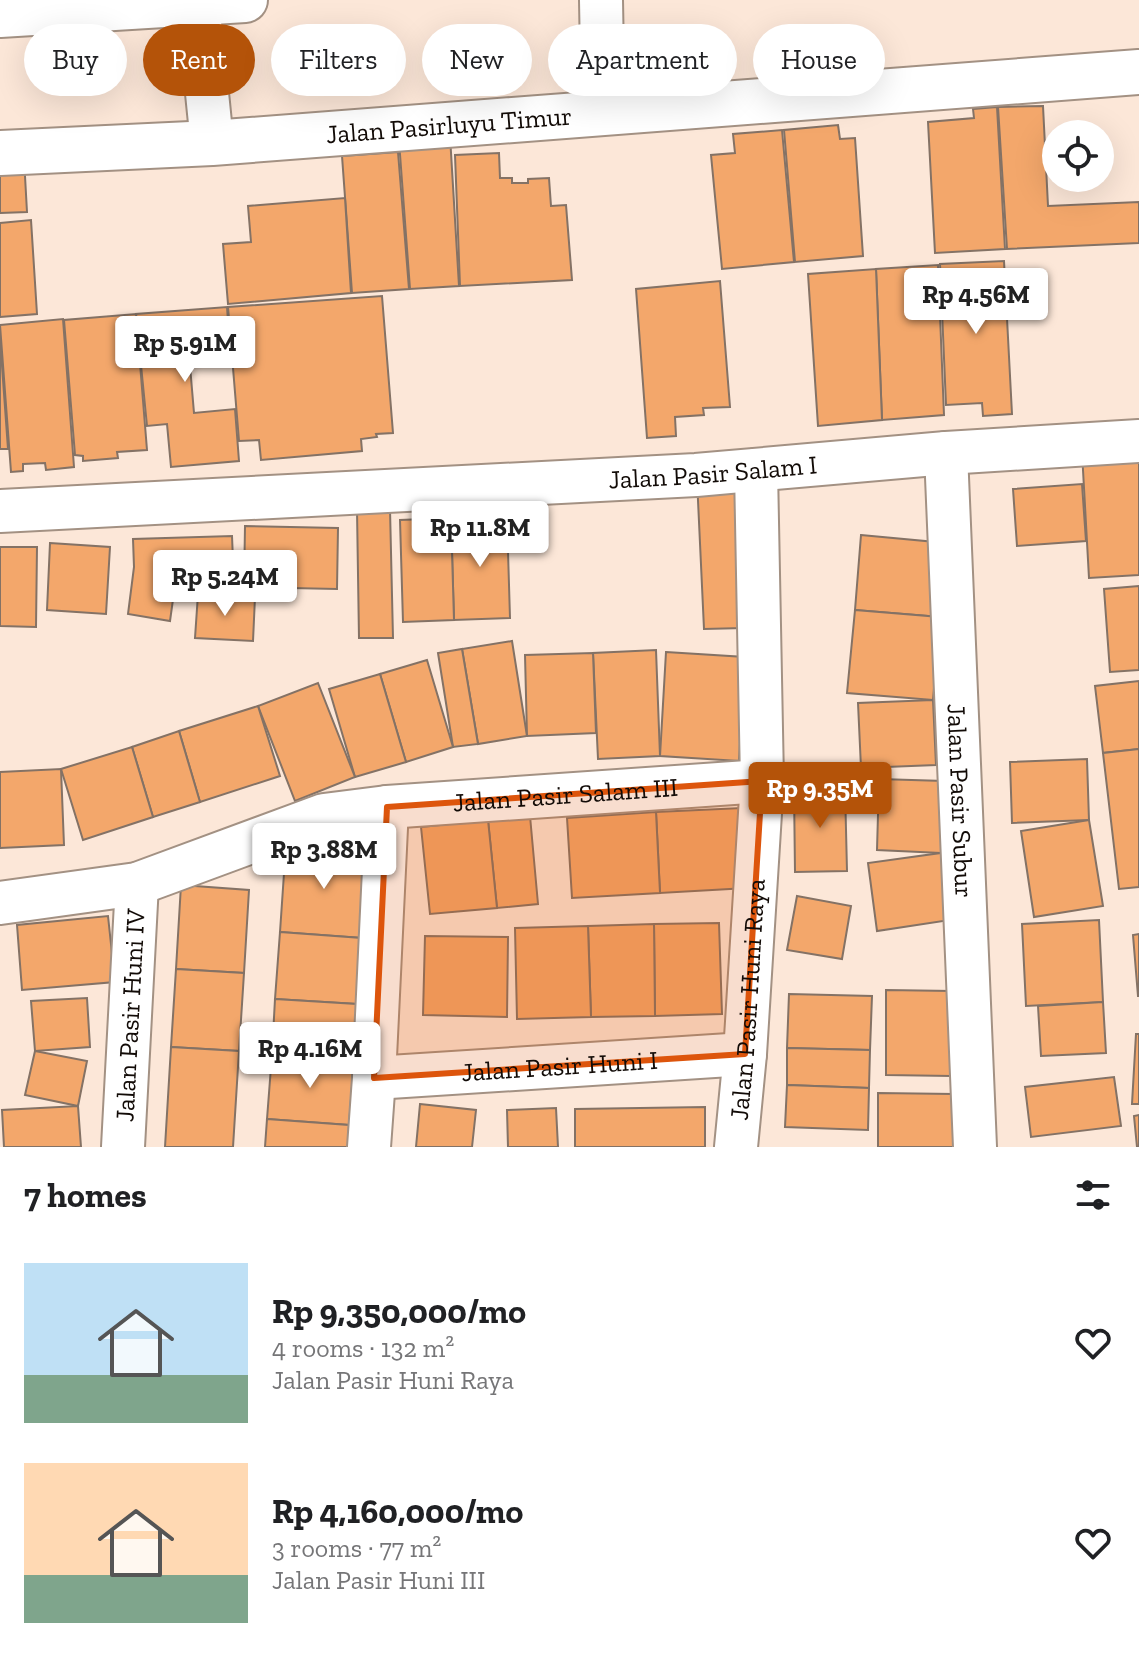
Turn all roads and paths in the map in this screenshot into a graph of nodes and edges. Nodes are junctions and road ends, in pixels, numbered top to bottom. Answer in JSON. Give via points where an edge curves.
{"nodes":[{"id":1,"x":245,"y":0,"type":"edge"},
{"id":2,"x":602,"y":4,"type":"edge"},
{"id":3,"x":0,"y":15,"type":"edge"},
{"id":4,"x":199,"y":17,"type":"junction"},
{"id":5,"x":602,"y":24,"type":"edge"},
{"id":6,"x":1139,"y":72,"type":"edge"},
{"id":7,"x":737,"y":89,"type":"edge"},
{"id":8,"x":593,"y":96,"type":"edge"},
{"id":9,"x":211,"y":133,"type":"junction"},
{"id":10,"x":0,"y":153,"type":"edge"},
{"id":11,"x":1139,"y":441,"type":"edge"},
{"id":12,"x":946,"y":453,"type":"junction"},
{"id":13,"x":756,"y":470,"type":"junction"},
{"id":14,"x":0,"y":511,"type":"edge"},
{"id":15,"x":762,"y":781,"type":"junction"},
{"id":16,"x":387,"y":807,"type":"junction"},
{"id":17,"x":137,"y":884,"type":"junction"},
{"id":18,"x":0,"y":903,"type":"edge"},
{"id":19,"x":745,"y":1054,"type":"junction"},
{"id":20,"x":374,"y":1078,"type":"junction"},
{"id":21,"x":123,"y":1147,"type":"edge"},
{"id":22,"x":369,"y":1147,"type":"edge"},
{"id":23,"x":736,"y":1147,"type":"edge"},
{"id":24,"x":975,"y":1147,"type":"edge"}],
"edges":[{"from":1,"to":4,"type":"street"},
{"from":2,"to":5,"type":"street"},
{"from":3,"to":4,"type":"street"},
{"from":4,"to":9,"type":"street"},
{"from":6,"to":7,"type":"street","name":"Jalan Pasirluyu Timur"},
{"from":8,"to":9,"type":"street","name":"Jalan Pasirluyu Timur"},
{"from":9,"to":10,"type":"street","name":"Jalan Pasirluyu Timur"},
{"from":11,"to":12,"type":"street","name":"Jalan Pasir Salam I"},
{"from":12,"to":13,"type":"street","name":"Jalan Pasir Salam I"},
{"from":12,"to":24,"type":"street","name":"Jalan Pasir Subur"},
{"from":13,"to":14,"type":"street","name":"Jalan Pasir Salam I"},
{"from":13,"to":15,"type":"street","name":"Jalan Pasir Huni Raya"},
{"from":15,"to":16,"type":"street","name":"Jalan Pasir Salam III"},
{"from":15,"to":19,"type":"street","name":"Jalan Pasir Huni Raya"},
{"from":16,"to":17,"type":"street","name":"Jalan Pasir Salam III","via":[[324,815]]},
{"from":16,"to":20,"type":"street"},
{"from":17,"to":18,"type":"street","name":"Jalan Pasir Salam III"},
{"from":17,"to":21,"type":"street","name":"Jalan Pasir Huni IV"},
{"from":19,"to":20,"type":"street","name":"Jalan Pasir Huni I"},
{"from":19,"to":23,"type":"street","name":"Jalan Pasir Huni Raya"},
{"from":20,"to":22,"type":"street"}]}
